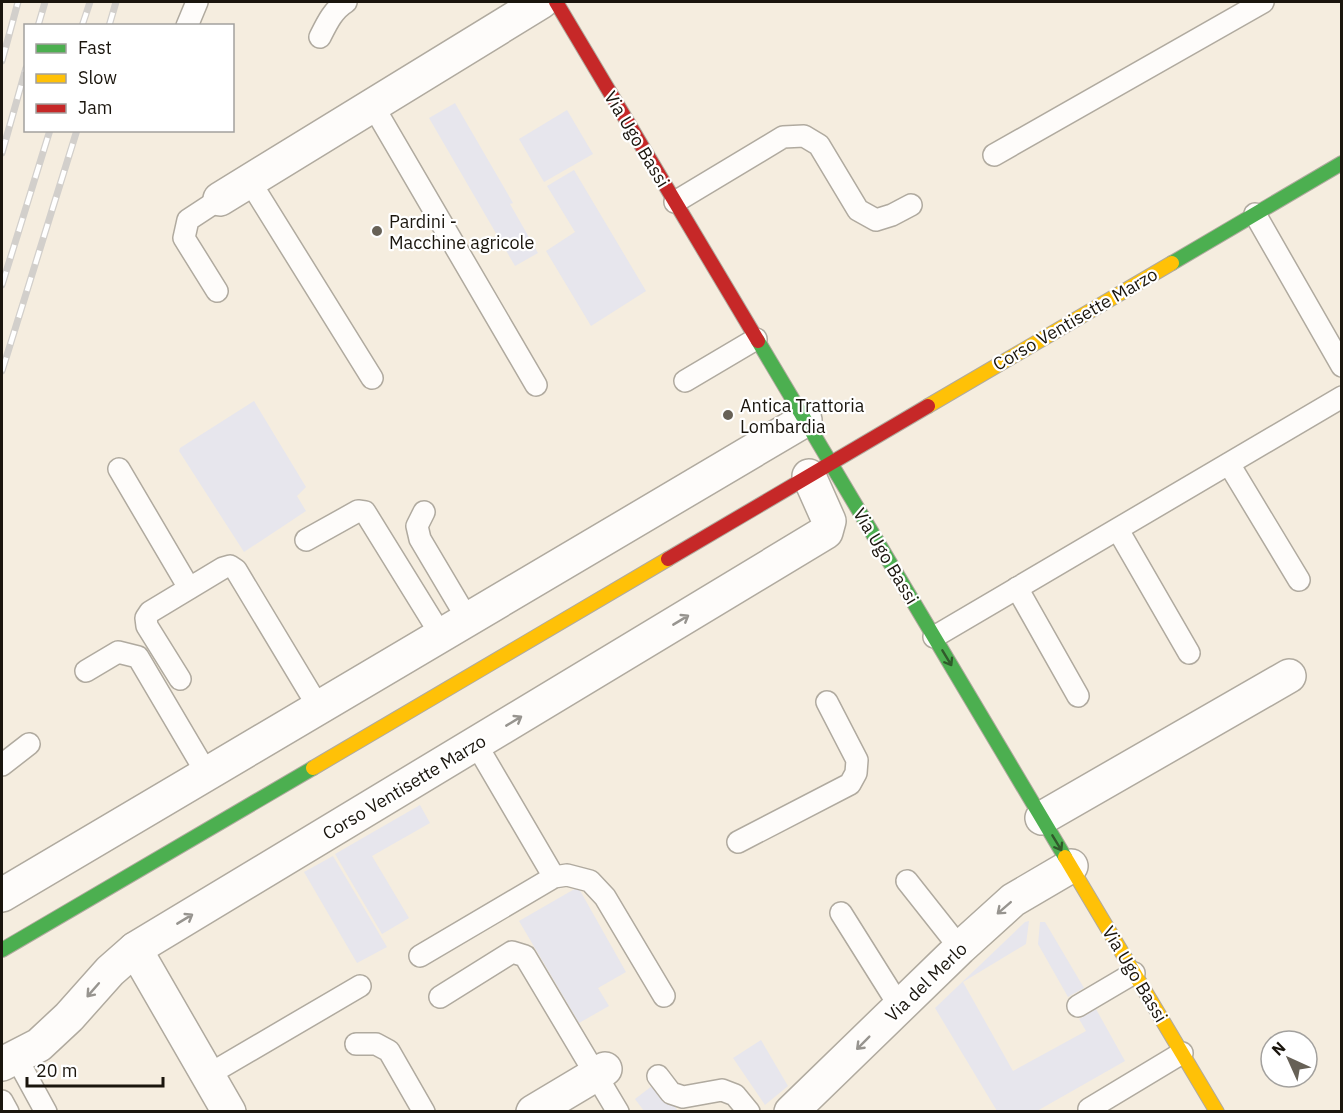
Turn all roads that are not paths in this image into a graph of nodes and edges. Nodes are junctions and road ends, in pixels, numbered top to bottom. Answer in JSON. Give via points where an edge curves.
{"nodes":[{"id":1,"x":197,"y":2,"type":"edge"},
{"id":2,"x":346,"y":2,"type":"edge"},
{"id":3,"x":541,"y":2,"type":"edge"},
{"id":4,"x":556,"y":2,"type":"edge"},
{"id":5,"x":1263,"y":2,"type":"edge"},
{"id":6,"x":188,"y":24,"type":"edge"},
{"id":7,"x":320,"y":37,"type":"dead end"},
{"id":8,"x":372,"y":104,"type":"junction"},
{"id":9,"x":994,"y":155,"type":"dead end"},
{"id":10,"x":1341,"y":163,"type":"edge"},
{"id":11,"x":249,"y":180,"type":"junction"},
{"id":12,"x":220,"y":199,"type":"joint"},
{"id":13,"x":675,"y":202,"type":"junction"},
{"id":14,"x":911,"y":205,"type":"dead end"},
{"id":15,"x":1255,"y":214,"type":"junction"},
{"id":16,"x":217,"y":291,"type":"dead end"},
{"id":17,"x":756,"y":339,"type":"junction"},
{"id":18,"x":1341,"y":366,"type":"edge"},
{"id":19,"x":372,"y":378,"type":"dead end"},
{"id":20,"x":685,"y":381,"type":"dead end"},
{"id":21,"x":536,"y":385,"type":"dead end"},
{"id":22,"x":1341,"y":399,"type":"edge"},
{"id":23,"x":805,"y":420,"type":"junction"},
{"id":24,"x":1229,"y":464,"type":"junction"},
{"id":25,"x":119,"y":469,"type":"dead end"},
{"id":26,"x":820,"y":470,"type":"junction"},
{"id":27,"x":424,"y":512,"type":"dead end"},
{"id":28,"x":867,"y":524,"type":"junction"},
{"id":29,"x":1118,"y":530,"type":"junction"},
{"id":30,"x":826,"y":532,"type":"junction"},
{"id":31,"x":306,"y":540,"type":"dead end"},
{"id":32,"x":1299,"y":580,"type":"dead end"},
{"id":33,"x":189,"y":588,"type":"junction"},
{"id":34,"x":1017,"y":588,"type":"junction"},
{"id":35,"x":454,"y":627,"type":"junction"},
{"id":36,"x":934,"y":638,"type":"junction"},
{"id":37,"x":1189,"y":654,"type":"dead end"},
{"id":38,"x":86,"y":671,"type":"dead end"},
{"id":39,"x":1289,"y":676,"type":"dead end"},
{"id":40,"x":180,"y":679,"type":"dead end"},
{"id":41,"x":1078,"y":696,"type":"dead end"},
{"id":42,"x":827,"y":702,"type":"dead end"},
{"id":43,"x":319,"y":708,"type":"junction"},
{"id":44,"x":29,"y":744,"type":"dead end"},
{"id":45,"x":476,"y":744,"type":"junction"},
{"id":46,"x":2,"y":765,"type":"edge"},
{"id":47,"x":207,"y":774,"type":"junction"},
{"id":48,"x":1042,"y":818,"type":"junction"},
{"id":49,"x":738,"y":842,"type":"dead end"},
{"id":50,"x":1071,"y":866,"type":"junction"},
{"id":51,"x":554,"y":877,"type":"junction"},
{"id":52,"x":907,"y":881,"type":"dead end"},
{"id":53,"x":2,"y":895,"type":"edge"},
{"id":54,"x":841,"y":914,"type":"dead end"},
{"id":55,"x":960,"y":948,"type":"junction"},
{"id":56,"x":135,"y":950,"type":"junction"},
{"id":57,"x":2,"y":951,"type":"edge"},
{"id":58,"x":420,"y":956,"type":"dead end"},
{"id":59,"x":1134,"y":973,"type":"junction"},
{"id":60,"x":360,"y":986,"type":"dead end"},
{"id":61,"x":664,"y":996,"type":"dead end"},
{"id":62,"x":440,"y":997,"type":"dead end"},
{"id":63,"x":1078,"y":1006,"type":"dead end"},
{"id":64,"x":900,"y":1007,"type":"junction"},
{"id":65,"x":356,"y":1044,"type":"dead end"},
{"id":66,"x":1182,"y":1053,"type":"junction"},
{"id":67,"x":9,"y":1061,"type":"edge"},
{"id":68,"x":600,"y":1071,"type":"junction"},
{"id":69,"x":207,"y":1074,"type":"junction"},
{"id":70,"x":658,"y":1076,"type":"dead end"},
{"id":71,"x":2,"y":1101,"type":"edge"},
{"id":72,"x":1089,"y":1109,"type":"dead end"},
{"id":73,"x":8,"y":1112,"type":"edge"},
{"id":74,"x":46,"y":1112,"type":"edge"},
{"id":75,"x":229,"y":1112,"type":"edge"},
{"id":76,"x":424,"y":1112,"type":"edge"},
{"id":77,"x":533,"y":1112,"type":"edge"},
{"id":78,"x":618,"y":1112,"type":"edge"},
{"id":79,"x":749,"y":1112,"type":"edge"},
{"id":80,"x":791,"y":1112,"type":"edge"},
{"id":81,"x":1217,"y":1112,"type":"edge"}],
"edges":[{"from":1,"to":6,"type":"lane"},
{"from":2,"to":7,"type":"lane","via":[[330,17]]},
{"from":3,"to":8,"type":"street"},
{"from":4,"to":13,"type":"main road","name":"Via Ugo Bassi"},
{"from":5,"to":9,"type":"lane"},
{"from":8,"to":11,"type":"street"},
{"from":8,"to":21,"type":"lane"},
{"from":10,"to":15,"type":"main road","name":"Corso Ventisette Marzo"},
{"from":11,"to":12,"type":"street"},
{"from":11,"to":19,"type":"lane"},
{"from":12,"to":16,"type":"lane","via":[[188,220],[184,238]]},
{"from":13,"to":14,"type":"lane","via":[[783,137],[804,136],[819,145],[858,210],[876,220]]},
{"from":13,"to":17,"type":"main road","name":"Via Ugo Bassi"},
{"from":15,"to":18,"type":"lane"},
{"from":15,"to":26,"type":"main road","name":"Corso Ventisette Marzo"},
{"from":17,"to":20,"type":"lane"},
{"from":17,"to":23,"type":"main road","name":"Via Ugo Bassi"},
{"from":22,"to":24,"type":"lane"},
{"from":23,"to":26,"type":"main road","name":"Via Ugo Bassi"},
{"from":23,"to":35,"type":"street"},
{"from":24,"to":29,"type":"lane"},
{"from":24,"to":32,"type":"lane"},
{"from":25,"to":33,"type":"lane"},
{"from":26,"to":28,"type":"main road","name":"Via Ugo Bassi"},
{"from":26,"to":30,"type":"street","via":[[829,521]]},
{"from":26,"to":57,"type":"main road","name":"Corso Ventisette Marzo"},
{"from":27,"to":35,"type":"lane","via":[[417,526],[420,538]]},
{"from":28,"to":30,"type":"street","name":"Corso Ventisette Marzo"},
{"from":28,"to":36,"type":"main road","name":"Via Ugo Bassi"},
{"from":29,"to":34,"type":"lane"},
{"from":29,"to":37,"type":"lane"},
{"from":45,"to":30,"type":"street","name":"Corso Ventisette Marzo","one_way":true},
{"from":31,"to":35,"type":"lane","via":[[358,511],[365,512]]},
{"from":33,"to":40,"type":"lane","via":[[146,618],[147,626]]},
{"from":33,"to":43,"type":"lane","via":[[223,568],[230,566],[236,570]]},
{"from":34,"to":36,"type":"lane"},
{"from":34,"to":41,"type":"lane"},
{"from":35,"to":43,"type":"street"},
{"from":36,"to":48,"type":"main road","name":"Via Ugo Bassi","one_way":true},
{"from":38,"to":47,"type":"lane","via":[[118,652],[138,657]]},
{"from":39,"to":48,"type":"street"},
{"from":42,"to":49,"type":"lane","via":[[857,760],[850,784],[785,825]]},
{"from":43,"to":47,"type":"street"},
{"from":44,"to":46,"type":"lane"},
{"from":45,"to":51,"type":"lane"},
{"from":56,"to":45,"type":"street","name":"Corso Ventisette Marzo","one_way":true},
{"from":47,"to":53,"type":"street"},
{"from":48,"to":50,"type":"main road","name":"Via Ugo Bassi","one_way":true},
{"from":50,"to":55,"type":"street","name":"Via del Merlo","one_way":true,"via":[[1013,900]]},
{"from":50,"to":59,"type":"main road","name":"Via Ugo Bassi"},
{"from":51,"to":58,"type":"lane"},
{"from":51,"to":61,"type":"lane","via":[[567,875],[590,881],[605,897]]},
{"from":52,"to":55,"type":"lane"},
{"from":54,"to":64,"type":"lane"},
{"from":55,"to":64,"type":"street","name":"Via del Merlo"},
{"from":56,"to":67,"type":"street","name":"Corso Ventisette Marzo","one_way":true,"via":[[110,971],[62,1024],[39,1044]]},
{"from":56,"to":69,"type":"street"},
{"from":59,"to":63,"type":"lane"},
{"from":59,"to":66,"type":"main road","name":"Via Ugo Bassi"},
{"from":60,"to":69,"type":"lane"},
{"from":62,"to":68,"type":"lane","via":[[512,952],[525,956]]},
{"from":64,"to":80,"type":"street","name":"Via del Merlo","one_way":true},
{"from":65,"to":76,"type":"lane","via":[[376,1044],[388,1051]]},
{"from":66,"to":72,"type":"lane"},
{"from":66,"to":81,"type":"main road","name":"Via Ugo Bassi"},
{"from":67,"to":74,"type":"lane"},
{"from":68,"to":77,"type":"street"},
{"from":68,"to":78,"type":"lane"},
{"from":69,"to":75,"type":"street"},
{"from":70,"to":79,"type":"lane","via":[[671,1093],[683,1097],[722,1090],[735,1095]]},
{"from":71,"to":73,"type":"lane"}]}
